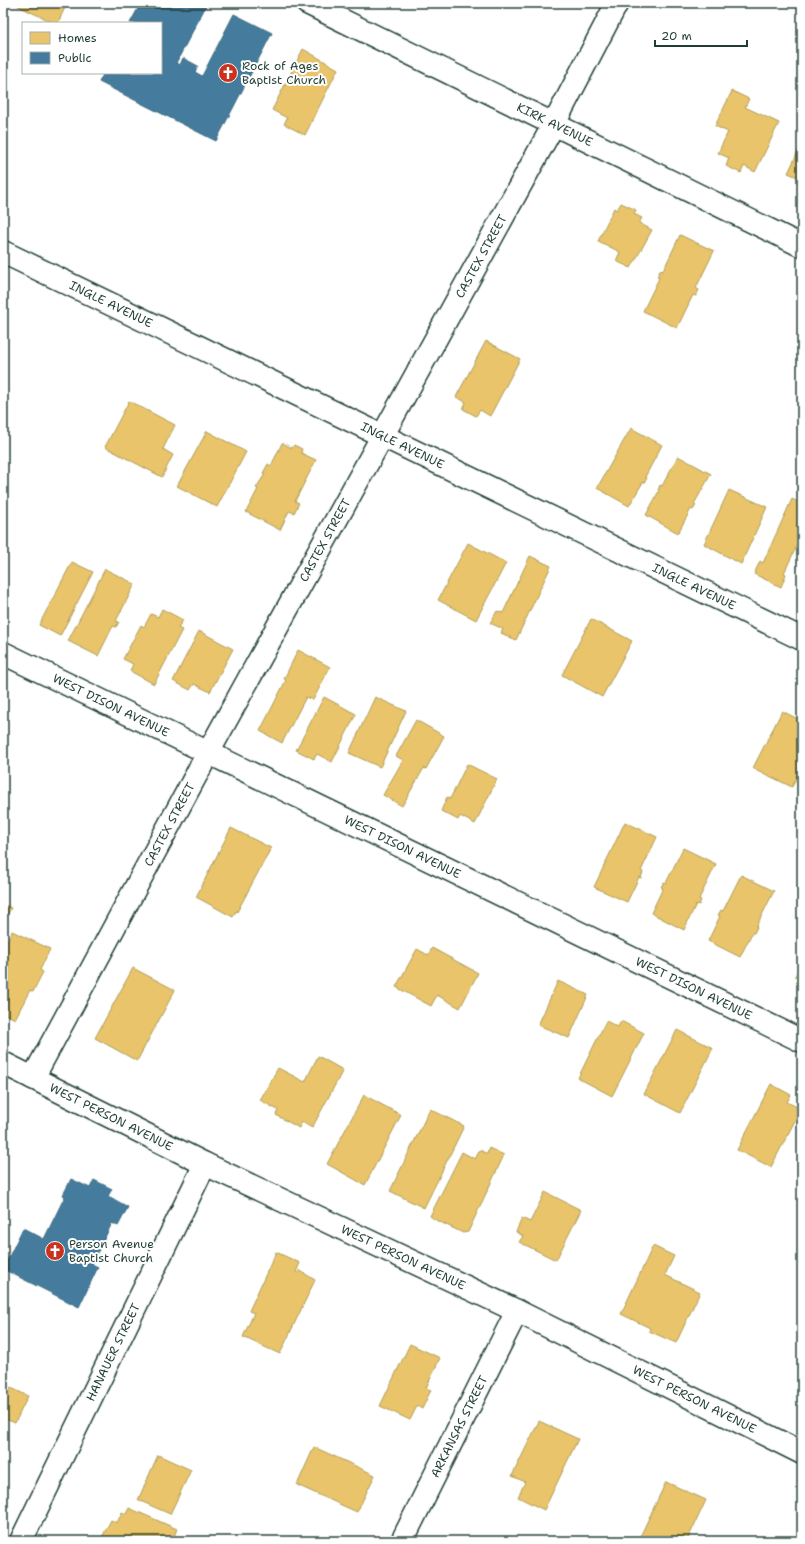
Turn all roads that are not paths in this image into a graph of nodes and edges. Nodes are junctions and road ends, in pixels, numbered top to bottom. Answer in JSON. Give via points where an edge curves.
{"nodes":[{"id":1,"x":307,"y":3,"type":"edge"},
{"id":2,"x":617,"y":3,"type":"edge"},
{"id":3,"x":554,"y":124,"type":"junction"},
{"id":4,"x":802,"y":246,"type":"edge"},
{"id":5,"x":3,"y":252,"type":"edge"},
{"id":6,"x":381,"y":436,"type":"junction"},
{"id":7,"x":802,"y":639,"type":"edge"},
{"id":8,"x":3,"y":653,"type":"edge"},
{"id":9,"x":208,"y":753,"type":"junction"},
{"id":10,"x":802,"y":1040,"type":"edge"},
{"id":11,"x":3,"y":1063,"type":"edge"},
{"id":12,"x":33,"y":1078,"type":"junction"},
{"id":13,"x":205,"y":1164,"type":"junction"},
{"id":14,"x":517,"y":1311,"type":"junction"},
{"id":15,"x":802,"y":1453,"type":"edge"},
{"id":16,"x":21,"y":1541,"type":"edge"},
{"id":17,"x":402,"y":1541,"type":"edge"}],
"edges":[{"from":1,"to":3,"type":"street","name":"KIRK AVENUE"},
{"from":2,"to":3,"type":"street","name":"CASTEX STREET"},
{"from":3,"to":4,"type":"street","name":"KIRK AVENUE"},
{"from":3,"to":6,"type":"street","name":"CASTEX STREET"},
{"from":5,"to":6,"type":"street","name":"INGLE AVENUE"},
{"from":6,"to":7,"type":"street","name":"INGLE AVENUE"},
{"from":6,"to":9,"type":"street","name":"CASTEX STREET"},
{"from":8,"to":9,"type":"street","name":"WEST DISON AVENUE"},
{"from":9,"to":10,"type":"street","name":"WEST DISON AVENUE"},
{"from":9,"to":12,"type":"street","name":"CASTEX STREET"},
{"from":11,"to":12,"type":"street","name":"WEST PERSON AVENUE"},
{"from":12,"to":13,"type":"street","name":"WEST PERSON AVENUE"},
{"from":13,"to":14,"type":"street","name":"WEST PERSON AVENUE"},
{"from":13,"to":16,"type":"street","name":"HANAUER STREET"},
{"from":14,"to":15,"type":"street","name":"WEST PERSON AVENUE"},
{"from":14,"to":17,"type":"street","name":"ARKANSAS STREET"}]}
